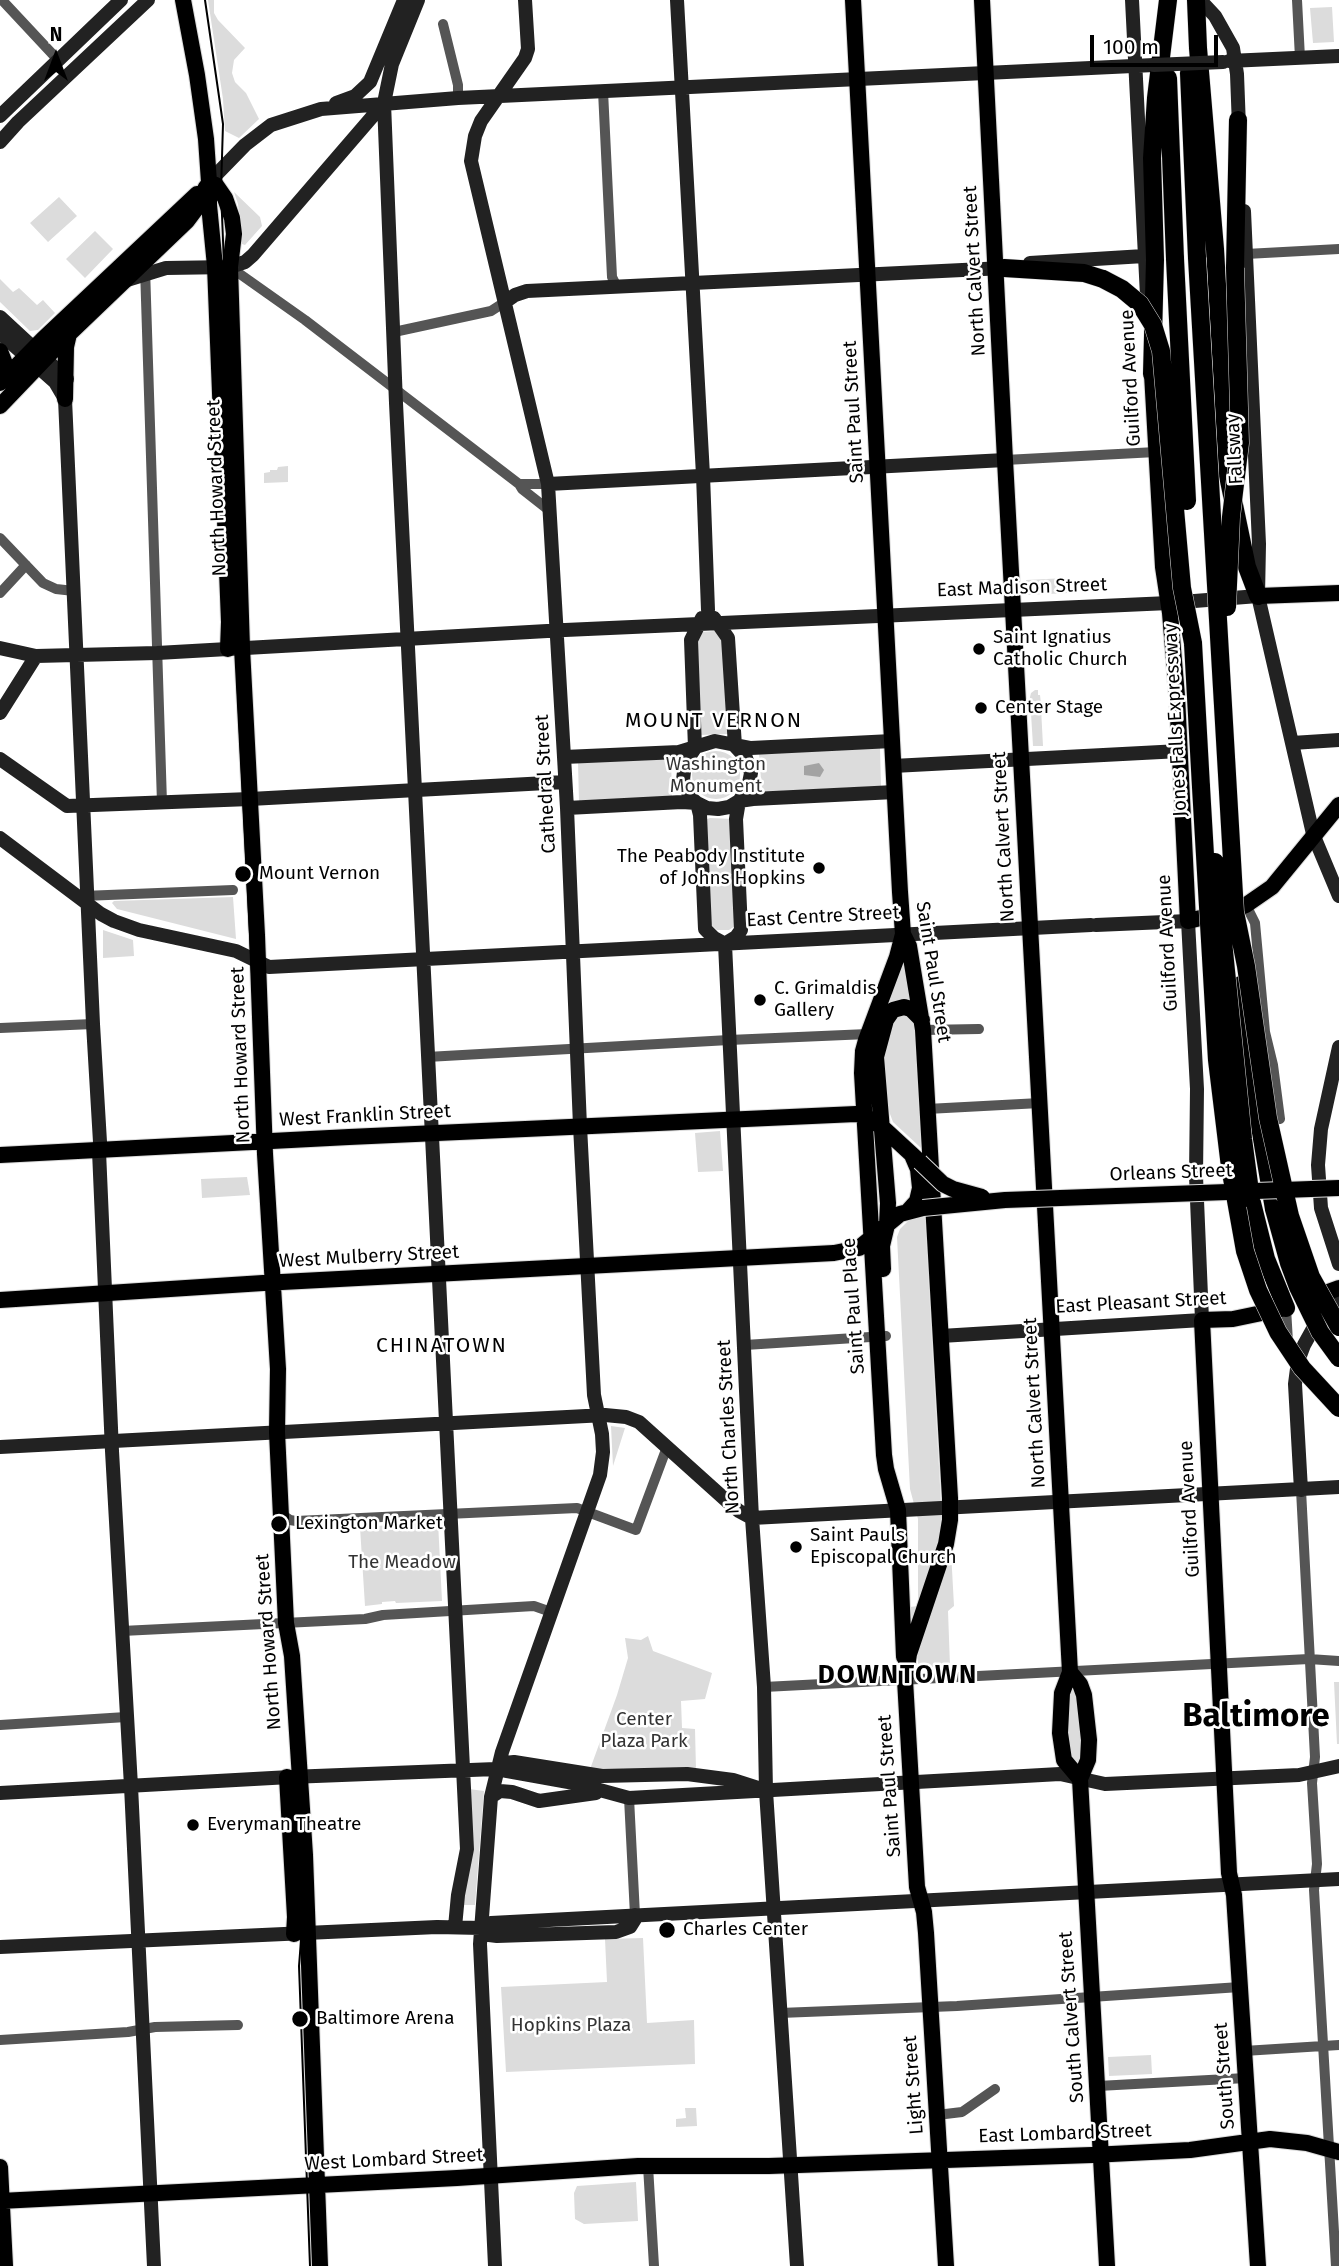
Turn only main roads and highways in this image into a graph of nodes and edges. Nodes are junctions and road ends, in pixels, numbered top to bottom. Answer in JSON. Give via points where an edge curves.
{"nodes":[{"id":1,"x":121,"y":0,"type":"edge"},
{"id":2,"x":148,"y":0,"type":"edge"},
{"id":3,"x":183,"y":0,"type":"edge"},
{"id":4,"x":404,"y":0,"type":"edge"},
{"id":5,"x":418,"y":0,"type":"edge"},
{"id":6,"x":525,"y":0,"type":"edge"},
{"id":7,"x":677,"y":0,"type":"edge"},
{"id":8,"x":853,"y":0,"type":"edge"},
{"id":9,"x":982,"y":0,"type":"edge"},
{"id":10,"x":1132,"y":0,"type":"edge"},
{"id":11,"x":1168,"y":0,"type":"edge"},
{"id":12,"x":1186,"y":0,"type":"edge"},
{"id":13,"x":1198,"y":0,"type":"edge"},
{"id":14,"x":1339,"y":56,"type":"edge"},
{"id":15,"x":1235,"y":61,"type":"junction"},
{"id":16,"x":1136,"y":66,"type":"junction"},
{"id":17,"x":986,"y":73,"type":"junction"},
{"id":18,"x":857,"y":79,"type":"junction"},
{"id":19,"x":682,"y":87,"type":"junction"},
{"id":20,"x":498,"y":96,"type":"junction"},
{"id":21,"x":384,"y":103,"type":"junction"},
{"id":22,"x":321,"y":109,"type":"junction"},
{"id":23,"x":0,"y":116,"type":"edge"},
{"id":24,"x":1238,"y":120,"type":"junction"},
{"id":25,"x":0,"y":142,"type":"edge"},
{"id":26,"x":209,"y":182,"type":"junction"},
{"id":27,"x":1144,"y":256,"type":"junction"},
{"id":28,"x":222,"y":266,"type":"junction"},
{"id":29,"x":145,"y":267,"type":"junction"},
{"id":30,"x":1000,"y":268,"type":"junction"},
{"id":31,"x":867,"y":275,"type":"junction"},
{"id":32,"x":693,"y":283,"type":"junction"},
{"id":33,"x":505,"y":302,"type":"junction"},
{"id":34,"x":0,"y":317,"type":"edge"},
{"id":35,"x":0,"y":333,"type":"edge"},
{"id":36,"x":69,"y":334,"type":"junction"},
{"id":37,"x":0,"y":351,"type":"edge"},
{"id":38,"x":36,"y":356,"type":"junction"},
{"id":39,"x":1152,"y":374,"type":"junction"},
{"id":40,"x":5,"y":378,"type":"edge"},
{"id":41,"x":67,"y":379,"type":"junction"},
{"id":42,"x":65,"y":399,"type":"junction"},
{"id":43,"x":0,"y":406,"type":"edge"},
{"id":44,"x":1005,"y":460,"type":"junction"},
{"id":45,"x":878,"y":467,"type":"junction"},
{"id":46,"x":703,"y":475,"type":"junction"},
{"id":47,"x":548,"y":484,"type":"junction"},
{"id":48,"x":1339,"y":593,"type":"edge"},
{"id":49,"x":1258,"y":596,"type":"junction"},
{"id":50,"x":1169,"y":603,"type":"junction"},
{"id":51,"x":1013,"y":609,"type":"junction"},
{"id":52,"x":884,"y":615,"type":"junction"},
{"id":53,"x":708,"y":620,"type":"junction"},
{"id":54,"x":557,"y":631,"type":"junction"},
{"id":55,"x":408,"y":640,"type":"junction"},
{"id":56,"x":1194,"y":643,"type":"junction"},
{"id":57,"x":0,"y":648,"type":"edge"},
{"id":58,"x":235,"y":648,"type":"junction"},
{"id":59,"x":1220,"y":648,"type":"junction"},
{"id":60,"x":36,"y":656,"type":"junction"},
{"id":61,"x":77,"y":656,"type":"junction"},
{"id":62,"x":0,"y":713,"type":"edge"},
{"id":63,"x":1339,"y":740,"type":"edge"},
{"id":64,"x":892,"y":741,"type":"junction"},
{"id":65,"x":1292,"y":743,"type":"junction"},
{"id":66,"x":734,"y":746,"type":"junction"},
{"id":67,"x":695,"y":748,"type":"junction"},
{"id":68,"x":1180,"y":751,"type":"junction"},
{"id":69,"x":564,"y":757,"type":"junction"},
{"id":70,"x":0,"y":759,"type":"edge"},
{"id":71,"x":1021,"y":760,"type":"junction"},
{"id":72,"x":893,"y":766,"type":"junction"},
{"id":73,"x":565,"y":782,"type":"junction"},
{"id":74,"x":1200,"y":787,"type":"junction"},
{"id":75,"x":414,"y":790,"type":"junction"},
{"id":76,"x":895,"y":792,"type":"junction"},
{"id":77,"x":250,"y":799,"type":"junction"},
{"id":78,"x":739,"y":801,"type":"junction"},
{"id":79,"x":696,"y":803,"type":"junction"},
{"id":80,"x":1339,"y":805,"type":"edge"},
{"id":81,"x":83,"y":806,"type":"junction"},
{"id":82,"x":567,"y":808,"type":"junction"},
{"id":83,"x":1313,"y":834,"type":"junction"},
{"id":84,"x":0,"y":838,"type":"edge"},
{"id":85,"x":1339,"y":896,"type":"edge"},
{"id":86,"x":85,"y":898,"type":"junction"},
{"id":87,"x":1240,"y":908,"type":"junction"},
{"id":88,"x":1188,"y":921,"type":"junction"},
{"id":89,"x":1031,"y":928,"type":"junction"},
{"id":90,"x":903,"y":934,"type":"junction"},
{"id":91,"x":724,"y":944,"type":"junction"},
{"id":92,"x":572,"y":952,"type":"junction"},
{"id":93,"x":422,"y":960,"type":"junction"},
{"id":94,"x":258,"y":961,"type":"junction"},
{"id":95,"x":923,"y":1025,"type":"junction"},
{"id":96,"x":1339,"y":1047,"type":"edge"},
{"id":97,"x":863,"y":1115,"type":"junction"},
{"id":98,"x":733,"y":1119,"type":"junction"},
{"id":99,"x":580,"y":1126,"type":"junction"},
{"id":100,"x":882,"y":1127,"type":"junction"},
{"id":101,"x":431,"y":1134,"type":"junction"},
{"id":102,"x":266,"y":1142,"type":"junction"},
{"id":103,"x":99,"y":1151,"type":"junction"},
{"id":104,"x":0,"y":1155,"type":"edge"},
{"id":105,"x":916,"y":1159,"type":"junction"},
{"id":106,"x":1339,"y":1191,"type":"edge"},
{"id":107,"x":869,"y":1198,"type":"junction"},
{"id":108,"x":1005,"y":1200,"type":"junction"},
{"id":109,"x":915,"y":1210,"type":"junction"},
{"id":110,"x":887,"y":1225,"type":"junction"},
{"id":111,"x":871,"y":1240,"type":"junction"},
{"id":112,"x":740,"y":1258,"type":"junction"},
{"id":113,"x":1266,"y":1259,"type":"junction"},
{"id":114,"x":1339,"y":1265,"type":"edge"},
{"id":115,"x":587,"y":1266,"type":"junction"},
{"id":116,"x":438,"y":1274,"type":"junction"},
{"id":117,"x":273,"y":1283,"type":"junction"},
{"id":118,"x":1339,"y":1288,"type":"edge"},
{"id":119,"x":105,"y":1294,"type":"junction"},
{"id":120,"x":1339,"y":1298,"type":"edge"},
{"id":121,"x":0,"y":1300,"type":"edge"},
{"id":122,"x":1286,"y":1308,"type":"junction"},
{"id":123,"x":1257,"y":1315,"type":"junction"},
{"id":124,"x":1202,"y":1320,"type":"junction"},
{"id":125,"x":1339,"y":1327,"type":"edge"},
{"id":126,"x":1052,"y":1329,"type":"junction"},
{"id":127,"x":941,"y":1336,"type":"junction"},
{"id":128,"x":882,"y":1337,"type":"junction"},
{"id":129,"x":1339,"y":1358,"type":"edge"},
{"id":130,"x":1339,"y":1408,"type":"edge"},
{"id":131,"x":598,"y":1415,"type":"junction"},
{"id":132,"x":446,"y":1423,"type":"junction"},
{"id":133,"x":277,"y":1432,"type":"junction"},
{"id":134,"x":111,"y":1441,"type":"junction"},
{"id":135,"x":0,"y":1447,"type":"edge"},
{"id":136,"x":1339,"y":1486,"type":"edge"},
{"id":137,"x":1301,"y":1490,"type":"junction"},
{"id":138,"x":1210,"y":1494,"type":"junction"},
{"id":139,"x":1061,"y":1502,"type":"junction"},
{"id":140,"x":950,"y":1508,"type":"junction"},
{"id":141,"x":903,"y":1510,"type":"junction"},
{"id":142,"x":752,"y":1518,"type":"junction"},
{"id":143,"x":1070,"y":1672,"type":"junction"},
{"id":144,"x":905,"y":1680,"type":"junction"},
{"id":145,"x":1339,"y":1766,"type":"edge"},
{"id":146,"x":496,"y":1769,"type":"junction"},
{"id":147,"x":461,"y":1770,"type":"junction"},
{"id":148,"x":593,"y":1776,"type":"junction"},
{"id":149,"x":293,"y":1777,"type":"junction"},
{"id":150,"x":1225,"y":1778,"type":"junction"},
{"id":151,"x":1080,"y":1779,"type":"junction"},
{"id":152,"x":911,"y":1781,"type":"junction"},
{"id":153,"x":574,"y":1783,"type":"junction"},
{"id":154,"x":131,"y":1786,"type":"junction"},
{"id":155,"x":766,"y":1791,"type":"junction"},
{"id":156,"x":0,"y":1793,"type":"edge"},
{"id":157,"x":605,"y":1793,"type":"junction"},
{"id":158,"x":491,"y":1797,"type":"junction"},
{"id":159,"x":1339,"y":1879,"type":"edge"},
{"id":160,"x":1232,"y":1884,"type":"junction"},
{"id":161,"x":1087,"y":1892,"type":"junction"},
{"id":162,"x":921,"y":1901,"type":"junction"},
{"id":163,"x":773,"y":1909,"type":"junction"},
{"id":164,"x":455,"y":1927,"type":"junction"},
{"id":165,"x":481,"y":1928,"type":"junction"},
{"id":166,"x":301,"y":1934,"type":"junction"},
{"id":167,"x":138,"y":1940,"type":"junction"},
{"id":168,"x":0,"y":1947,"type":"edge"},
{"id":169,"x":1250,"y":2141,"type":"junction"},
{"id":170,"x":1334,"y":2151,"type":"edge"},
{"id":171,"x":1102,"y":2154,"type":"junction"},
{"id":172,"x":940,"y":2160,"type":"junction"},
{"id":173,"x":790,"y":2165,"type":"junction"},
{"id":174,"x":0,"y":2167,"type":"edge"},
{"id":175,"x":492,"y":2176,"type":"junction"},
{"id":176,"x":317,"y":2185,"type":"junction"},
{"id":177,"x":150,"y":2194,"type":"junction"},
{"id":178,"x":1,"y":2201,"type":"edge"},
{"id":179,"x":5,"y":2266,"type":"edge"},
{"id":180,"x":153,"y":2266,"type":"edge"},
{"id":181,"x":320,"y":2266,"type":"edge"},
{"id":182,"x":495,"y":2266,"type":"edge"},
{"id":183,"x":797,"y":2266,"type":"edge"},
{"id":184,"x":946,"y":2266,"type":"edge"},
{"id":185,"x":1107,"y":2266,"type":"edge"},
{"id":186,"x":1258,"y":2266,"type":"edge"}],
"edges":[{"from":1,"to":23,"type":"main road"},
{"from":2,"to":25,"type":"main road"},
{"from":3,"to":26,"type":"main road","name":"North Howard Street"},
{"from":4,"to":22,"type":"main road","via":[[370,82],[355,96]]},
{"from":5,"to":21,"type":"main road","via":[[392,64]]},
{"from":6,"to":20,"type":"main road","via":[[528,50]]},
{"from":7,"to":19,"type":"main road"},
{"from":8,"to":18,"type":"main road","name":"Saint Paul Street"},
{"from":9,"to":17,"type":"main road","name":"North Calvert Street"},
{"from":10,"to":16,"type":"main road","name":"Guilford Avenue"},
{"from":11,"to":39,"type":"highway","via":[[1152,158]]},
{"from":11,"to":56,"type":"highway","name":"Jones Falls Expressway","bridge":true,"via":[[1168,98]]},
{"from":12,"to":59,"type":"highway","bridge":true},
{"from":13,"to":15,"type":"main road","name":"Fallsway","via":[[1222,27]]},
{"from":13,"to":49,"type":"highway","bridge":true,"via":[[1228,476],[1247,567]]},
{"from":14,"to":15,"type":"main road"},
{"from":15,"to":16,"type":"main road","bridge":true},
{"from":15,"to":24,"type":"main road","name":"Fallsway"},
{"from":16,"to":17,"type":"main road"},
{"from":16,"to":27,"type":"main road","name":"Guilford Avenue"},
{"from":17,"to":18,"type":"main road"},
{"from":17,"to":30,"type":"main road","name":"North Calvert Street"},
{"from":18,"to":19,"type":"main road"},
{"from":18,"to":31,"type":"main road","name":"Saint Paul Street"},
{"from":19,"to":20,"type":"main road"},
{"from":19,"to":32,"type":"main road"},
{"from":20,"to":21,"type":"main road"},
{"from":20,"to":33,"type":"main road","name":"Cathedral Street","via":[[478,128],[471,160]]},
{"from":21,"to":22,"type":"main road"},
{"from":21,"to":28,"type":"main road","via":[[251,262]]},
{"from":21,"to":55,"type":"main road"},
{"from":22,"to":26,"type":"main road","via":[[264,130]]},
{"from":24,"to":49,"type":"main road","name":"Fallsway"},
{"from":24,"to":59,"type":"highway","bridge":true,"via":[[1235,268],[1240,443]]},
{"from":26,"to":28,"type":"main road","name":"North Howard Street","via":[[209,205]]},
{"from":26,"to":29,"type":"main road","via":[[187,221]]},
{"from":26,"to":38,"type":"main road"},
{"from":27,"to":30,"type":"main road"},
{"from":27,"to":39,"type":"main road","name":"Guilford Avenue"},
{"from":28,"to":29,"type":"main road"},
{"from":28,"to":58,"type":"main road","name":"North Howard Street","via":[[229,622]]},
{"from":29,"to":36,"type":"main road","via":[[117,286]]},
{"from":30,"to":31,"type":"main road"},
{"from":30,"to":44,"type":"main road","name":"North Calvert Street"},
{"from":30,"to":56,"type":"highway","bridge":true,"via":[[1084,273],[1103,279],[1140,304],[1153,325],[1161,351],[1182,588]]},
{"from":31,"to":32,"type":"main road"},
{"from":31,"to":45,"type":"main road","name":"Saint Paul Street"},
{"from":32,"to":33,"type":"main road","via":[[522,292]]},
{"from":32,"to":46,"type":"main road"},
{"from":33,"to":47,"type":"main road","name":"Cathedral Street"},
{"from":34,"to":38,"type":"main road"},
{"from":35,"to":38,"type":"main road"},
{"from":36,"to":38,"type":"main road"},
{"from":36,"to":41,"type":"main road"},
{"from":37,"to":40,"type":"main road"},
{"from":38,"to":40,"type":"main road"},
{"from":38,"to":41,"type":"main road"},
{"from":38,"to":42,"type":"main road"},
{"from":38,"to":43,"type":"main road"},
{"from":39,"to":50,"type":"main road","name":"Guilford Avenue"},
{"from":41,"to":42,"type":"main road"},
{"from":42,"to":61,"type":"main road"},
{"from":44,"to":45,"type":"main road"},
{"from":44,"to":51,"type":"main road","name":"North Calvert Street"},
{"from":45,"to":46,"type":"main road"},
{"from":45,"to":52,"type":"main road","name":"Saint Paul Street"},
{"from":46,"to":47,"type":"main road"},
{"from":46,"to":53,"type":"main road"},
{"from":47,"to":54,"type":"main road","name":"Cathedral Street"},
{"from":48,"to":49,"type":"main road","name":"East Madison Street"},
{"from":49,"to":50,"type":"main road","name":"East Madison Street"},
{"from":49,"to":65,"type":"main road","name":"Fallsway"},
{"from":50,"to":51,"type":"main road","name":"East Madison Street"},
{"from":50,"to":68,"type":"main road","name":"Guilford Avenue"},
{"from":51,"to":52,"type":"main road","name":"East Madison Street"},
{"from":51,"to":71,"type":"main road","name":"North Calvert Street"},
{"from":52,"to":53,"type":"main road","name":"East Madison Street"},
{"from":52,"to":64,"type":"main road","name":"Saint Paul Street"},
{"from":53,"to":54,"type":"main road","name":"East Madison Street"},
{"from":53,"to":66,"type":"main road","via":[[727,638]]},
{"from":53,"to":67,"type":"main road","via":[[691,640]]},
{"from":54,"to":55,"type":"main road","name":"East Madison Street"},
{"from":54,"to":69,"type":"main road","name":"Cathedral Street"},
{"from":55,"to":58,"type":"main road","name":"East Madison Street"},
{"from":55,"to":75,"type":"main road"},
{"from":56,"to":74,"type":"highway","name":"Jones Falls Expressway"},
{"from":57,"to":60,"type":"main road","name":"East Madison Street"},
{"from":58,"to":61,"type":"main road","name":"East Madison Street"},
{"from":58,"to":77,"type":"main road","name":"North Howard Street"},
{"from":59,"to":87,"type":"highway","bridge":true},
{"from":60,"to":61,"type":"main road","name":"East Madison Street"},
{"from":60,"to":62,"type":"main road"},
{"from":61,"to":81,"type":"main road"},
{"from":63,"to":65,"type":"main road"},
{"from":64,"to":66,"type":"main road"},
{"from":64,"to":72,"type":"main road","name":"Saint Paul Street"},
{"from":65,"to":83,"type":"main road","name":"Fallsway"},
{"from":66,"to":67,"type":"main road","via":[[715,741]]},
{"from":66,"to":78,"type":"main road","via":[[746,758],[751,773]]},
{"from":67,"to":69,"type":"main road"},
{"from":67,"to":79,"type":"main road","via":[[685,763],[683,780]]},
{"from":68,"to":71,"type":"main road"},
{"from":68,"to":88,"type":"main road","name":"Guilford Avenue"},
{"from":69,"to":73,"type":"main road","name":"Cathedral Street"},
{"from":70,"to":81,"type":"main road","via":[[67,806]]},
{"from":71,"to":72,"type":"main road"},
{"from":71,"to":89,"type":"main road","name":"North Calvert Street"},
{"from":72,"to":76,"type":"main road","name":"Saint Paul Street"},
{"from":73,"to":75,"type":"main road"},
{"from":73,"to":82,"type":"main road","name":"Cathedral Street"},
{"from":74,"to":113,"type":"highway","bridge":true,"via":[[1214,851],[1244,1152]]},
{"from":74,"to":130,"type":"highway","name":"Jones Falls Expressway","bridge":true,"via":[[1217,1060],[1243,1242],[1278,1332],[1302,1368]]},
{"from":75,"to":77,"type":"main road"},
{"from":75,"to":93,"type":"main road"},
{"from":76,"to":78,"type":"main road"},
{"from":76,"to":90,"type":"main road","name":"Saint Paul Street"},
{"from":77,"to":81,"type":"main road"},
{"from":77,"to":94,"type":"main road","name":"North Howard Street"},
{"from":78,"to":79,"type":"main road","via":[[718,809]]},
{"from":78,"to":91,"type":"main road","via":[[742,923],[740,932]]},
{"from":79,"to":82,"type":"main road"},
{"from":79,"to":91,"type":"main road","via":[[705,929]]},
{"from":80,"to":83,"type":"main road","name":"East Centre Street"},
{"from":81,"to":86,"type":"main road"},
{"from":82,"to":92,"type":"main road","name":"Cathedral Street"},
{"from":83,"to":85,"type":"main road","name":"Fallsway"},
{"from":83,"to":87,"type":"main road","name":"East Centre Street","via":[[1272,887]]},
{"from":84,"to":86,"type":"main road","name":"East Centre Street"},
{"from":86,"to":94,"type":"main road","name":"East Centre Street","via":[[101,914],[122,924],[236,951]]},
{"from":86,"to":103,"type":"main road"},
{"from":87,"to":88,"type":"main road","name":"East Centre Street"},
{"from":87,"to":125,"type":"highway","bridge":true,"via":[[1268,1118],[1290,1216],[1311,1277]]},
{"from":87,"to":129,"type":"highway","bridge":true,"via":[[1249,1056],[1274,1209],[1298,1287]]},
{"from":88,"to":89,"type":"main road","name":"East Centre Street"},
{"from":88,"to":124,"type":"main road","name":"Guilford Avenue"},
{"from":89,"to":90,"type":"main road","name":"East Centre Street"},
{"from":89,"to":126,"type":"main road","name":"North Calvert Street"},
{"from":90,"to":91,"type":"main road","name":"East Centre Street"},
{"from":90,"to":95,"type":"main road","name":"Saint Paul Street"},
{"from":90,"to":97,"type":"main road","name":"Saint Paul Place","via":[[868,1034],[862,1064]]},
{"from":91,"to":92,"type":"main road","name":"East Centre Street"},
{"from":91,"to":98,"type":"main road","name":"North Charles Street"},
{"from":92,"to":93,"type":"main road","name":"East Centre Street"},
{"from":92,"to":99,"type":"main road","name":"Cathedral Street"},
{"from":93,"to":94,"type":"main road","name":"East Centre Street","via":[[269,967]]},
{"from":93,"to":101,"type":"main road"},
{"from":94,"to":102,"type":"main road","name":"North Howard Street"},
{"from":95,"to":100,"type":"main road","name":"Saint Paul Place","via":[[904,1007],[893,1010],[886,1020],[876,1069]]},
{"from":95,"to":127,"type":"main road","name":"Saint Paul Street"},
{"from":96,"to":114,"type":"main road","via":[[1318,1165],[1319,1194]]},
{"from":97,"to":98,"type":"main road","name":"West Franklin Street"},
{"from":97,"to":100,"type":"main road","name":"Orleans Street"},
{"from":97,"to":107,"type":"main road","name":"Saint Paul Place"},
{"from":98,"to":99,"type":"main road","name":"West Franklin Street"},
{"from":98,"to":112,"type":"main road","name":"North Charles Street"},
{"from":99,"to":101,"type":"main road","name":"West Franklin Street"},
{"from":99,"to":115,"type":"main road","name":"Cathedral Street"},
{"from":100,"to":105,"type":"main road","name":"Orleans Street"},
{"from":100,"to":110,"type":"main road","name":"Saint Paul Place"},
{"from":101,"to":102,"type":"main road","name":"West Franklin Street"},
{"from":101,"to":116,"type":"main road"},
{"from":102,"to":103,"type":"main road","name":"West Franklin Street"},
{"from":102,"to":117,"type":"main road","name":"North Howard Street"},
{"from":103,"to":104,"type":"main road","name":"West Franklin Street"},
{"from":103,"to":119,"type":"main road"},
{"from":105,"to":108,"type":"main road","name":"Orleans Street","bridge":true,"via":[[953,1189]]},
{"from":105,"to":109,"type":"main road","via":[[920,1188]]},
{"from":106,"to":108,"type":"main road","name":"Orleans Street","bridge":true},
{"from":107,"to":110,"type":"main road"},
{"from":107,"to":111,"type":"main road","name":"Saint Paul Place"},
{"from":108,"to":109,"type":"main road","name":"Orleans Street","bridge":true},
{"from":109,"to":110,"type":"main road","name":"Orleans Street","via":[[900,1214]]},
{"from":110,"to":111,"type":"main road","name":"Orleans Street"},
{"from":110,"to":128,"type":"main road","name":"Saint Paul Place","via":[[882,1255]]},
{"from":111,"to":112,"type":"main road","name":"West Mulberry Street","via":[[846,1252]]},
{"from":111,"to":128,"type":"main road","name":"Saint Paul Place"},
{"from":112,"to":115,"type":"main road","name":"West Mulberry Street"},
{"from":112,"to":142,"type":"main road","name":"North Charles Street"},
{"from":113,"to":122,"type":"highway"},
{"from":113,"to":123,"type":"highway","via":[[1269,1299]]},
{"from":115,"to":116,"type":"main road","name":"West Mulberry Street"},
{"from":115,"to":131,"type":"main road","name":"Cathedral Street"},
{"from":116,"to":117,"type":"main road","name":"West Mulberry Street"},
{"from":116,"to":132,"type":"main road"},
{"from":117,"to":119,"type":"main road","name":"West Mulberry Street"},
{"from":117,"to":133,"type":"main road","name":"North Howard Street"},
{"from":118,"to":122,"type":"main road","name":"East Pleasant Street"},
{"from":119,"to":121,"type":"main road","name":"West Mulberry Street"},
{"from":119,"to":134,"type":"main road"},
{"from":120,"to":137,"type":"main road","via":[[1320,1318],[1298,1362],[1295,1384]]},
{"from":122,"to":123,"type":"main road","name":"East Pleasant Street"},
{"from":123,"to":124,"type":"main road","name":"East Pleasant Street"},
{"from":124,"to":126,"type":"main road","name":"East Pleasant Street"},
{"from":124,"to":138,"type":"main road","name":"Guilford Avenue"},
{"from":126,"to":127,"type":"main road","name":"East Pleasant Street"},
{"from":126,"to":139,"type":"main road","name":"North Calvert Street"},
{"from":127,"to":140,"type":"main road","name":"Saint Paul Street"},
{"from":128,"to":141,"type":"main road","name":"Saint Paul Place","via":[[885,1462]]},
{"from":131,"to":132,"type":"main road"},
{"from":131,"to":142,"type":"main road","via":[[639,1422]]},
{"from":131,"to":146,"type":"main road","name":"Cathedral Street","via":[[602,1464]]},
{"from":132,"to":133,"type":"main road"},
{"from":132,"to":147,"type":"main road"},
{"from":133,"to":134,"type":"main road"},
{"from":133,"to":149,"type":"main road","name":"North Howard Street","via":[[286,1623],[292,1656]]},
{"from":134,"to":135,"type":"main road"},
{"from":134,"to":154,"type":"main road"},
{"from":136,"to":137,"type":"main road"},
{"from":137,"to":138,"type":"main road"},
{"from":138,"to":139,"type":"main road"},
{"from":138,"to":150,"type":"main road","name":"Guilford Avenue"},
{"from":139,"to":140,"type":"main road"},
{"from":139,"to":143,"type":"main road","name":"North Calvert Street"},
{"from":140,"to":141,"type":"main road"},
{"from":140,"to":144,"type":"main road","name":"Saint Paul Street","via":[[946,1544],[909,1654]]},
{"from":141,"to":142,"type":"main road"},
{"from":141,"to":144,"type":"main road","name":"Saint Paul Place"},
{"from":142,"to":155,"type":"main road","name":"North Charles Street"},
{"from":143,"to":151,"type":"main road","name":"North Calvert Street","via":[[1082,1689],[1087,1718],[1089,1753]]},
{"from":143,"to":151,"type":"main road","name":"North Calvert Street","via":[[1061,1701],[1061,1742],[1064,1760]]},
{"from":144,"to":152,"type":"main road","name":"Saint Paul Street"},
{"from":145,"to":150,"type":"main road","via":[[1299,1775]]},
{"from":146,"to":147,"type":"main road"},
{"from":146,"to":148,"type":"main road","via":[[514,1762]]},
{"from":146,"to":153,"type":"main road"},
{"from":146,"to":158,"type":"main road","name":"Cathedral Street"},
{"from":147,"to":149,"type":"main road"},
{"from":147,"to":164,"type":"main road","via":[[467,1849]]},
{"from":148,"to":153,"type":"main road"},
{"from":148,"to":155,"type":"main road","via":[[687,1774],[733,1780]]},
{"from":149,"to":154,"type":"main road"},
{"from":149,"to":166,"type":"main road","name":"North Howard Street"},
{"from":150,"to":151,"type":"main road","via":[[1105,1784]]},
{"from":150,"to":160,"type":"main road","name":"Guilford Avenue"},
{"from":151,"to":152,"type":"main road","via":[[1060,1773]]},
{"from":151,"to":161,"type":"main road","name":"North Calvert Street"},
{"from":152,"to":155,"type":"main road"},
{"from":152,"to":162,"type":"main road","name":"Saint Paul Street"},
{"from":153,"to":157,"type":"main road"},
{"from":154,"to":156,"type":"main road"},
{"from":154,"to":167,"type":"main road"},
{"from":155,"to":157,"type":"main road","via":[[629,1798]]},
{"from":155,"to":163,"type":"main road","name":"North Charles Street"},
{"from":157,"to":158,"type":"main road","via":[[539,1801],[512,1791]]},
{"from":158,"to":165,"type":"main road","name":"Cathedral Street"},
{"from":159,"to":160,"type":"main road"},
{"from":160,"to":161,"type":"main road"},
{"from":160,"to":169,"type":"main road","name":"South Street"},
{"from":161,"to":162,"type":"main road"},
{"from":161,"to":171,"type":"main road","name":"South Calvert Street"},
{"from":162,"to":163,"type":"main road"},
{"from":162,"to":172,"type":"main road","name":"Light Street"},
{"from":163,"to":165,"type":"main road","via":[[491,1923]]},
{"from":163,"to":173,"type":"main road","name":"North Charles Street"},
{"from":164,"to":165,"type":"main road"},
{"from":164,"to":166,"type":"main road"},
{"from":165,"to":175,"type":"main road","name":"Cathedral Street"},
{"from":166,"to":167,"type":"main road"},
{"from":166,"to":176,"type":"main road","name":"North Howard Street"},
{"from":167,"to":168,"type":"main road"},
{"from":167,"to":177,"type":"main road"},
{"from":169,"to":170,"type":"main road","name":"East Lombard Street","via":[[1294,2141]]},
{"from":169,"to":171,"type":"main road","name":"East Lombard Street","via":[[1190,2150]]},
{"from":169,"to":186,"type":"main road","name":"South Street"},
{"from":171,"to":172,"type":"main road","name":"East Lombard Street"},
{"from":171,"to":185,"type":"main road","name":"South Calvert Street"},
{"from":172,"to":173,"type":"main road","name":"East Lombard Street"},
{"from":172,"to":184,"type":"main road","name":"Light Street"},
{"from":173,"to":175,"type":"main road","name":"West Lombard Street","via":[[649,2166]]},
{"from":173,"to":183,"type":"main road","name":"North Charles Street"},
{"from":174,"to":178,"type":"main road"},
{"from":175,"to":176,"type":"main road","name":"West Lombard Street"},
{"from":175,"to":182,"type":"main road","name":"Cathedral Street"},
{"from":176,"to":177,"type":"main road","name":"West Lombard Street"},
{"from":176,"to":181,"type":"main road","name":"North Howard Street"},
{"from":177,"to":178,"type":"main road","name":"West Lombard Street"},
{"from":177,"to":180,"type":"main road"},
{"from":178,"to":179,"type":"main road"}]}
